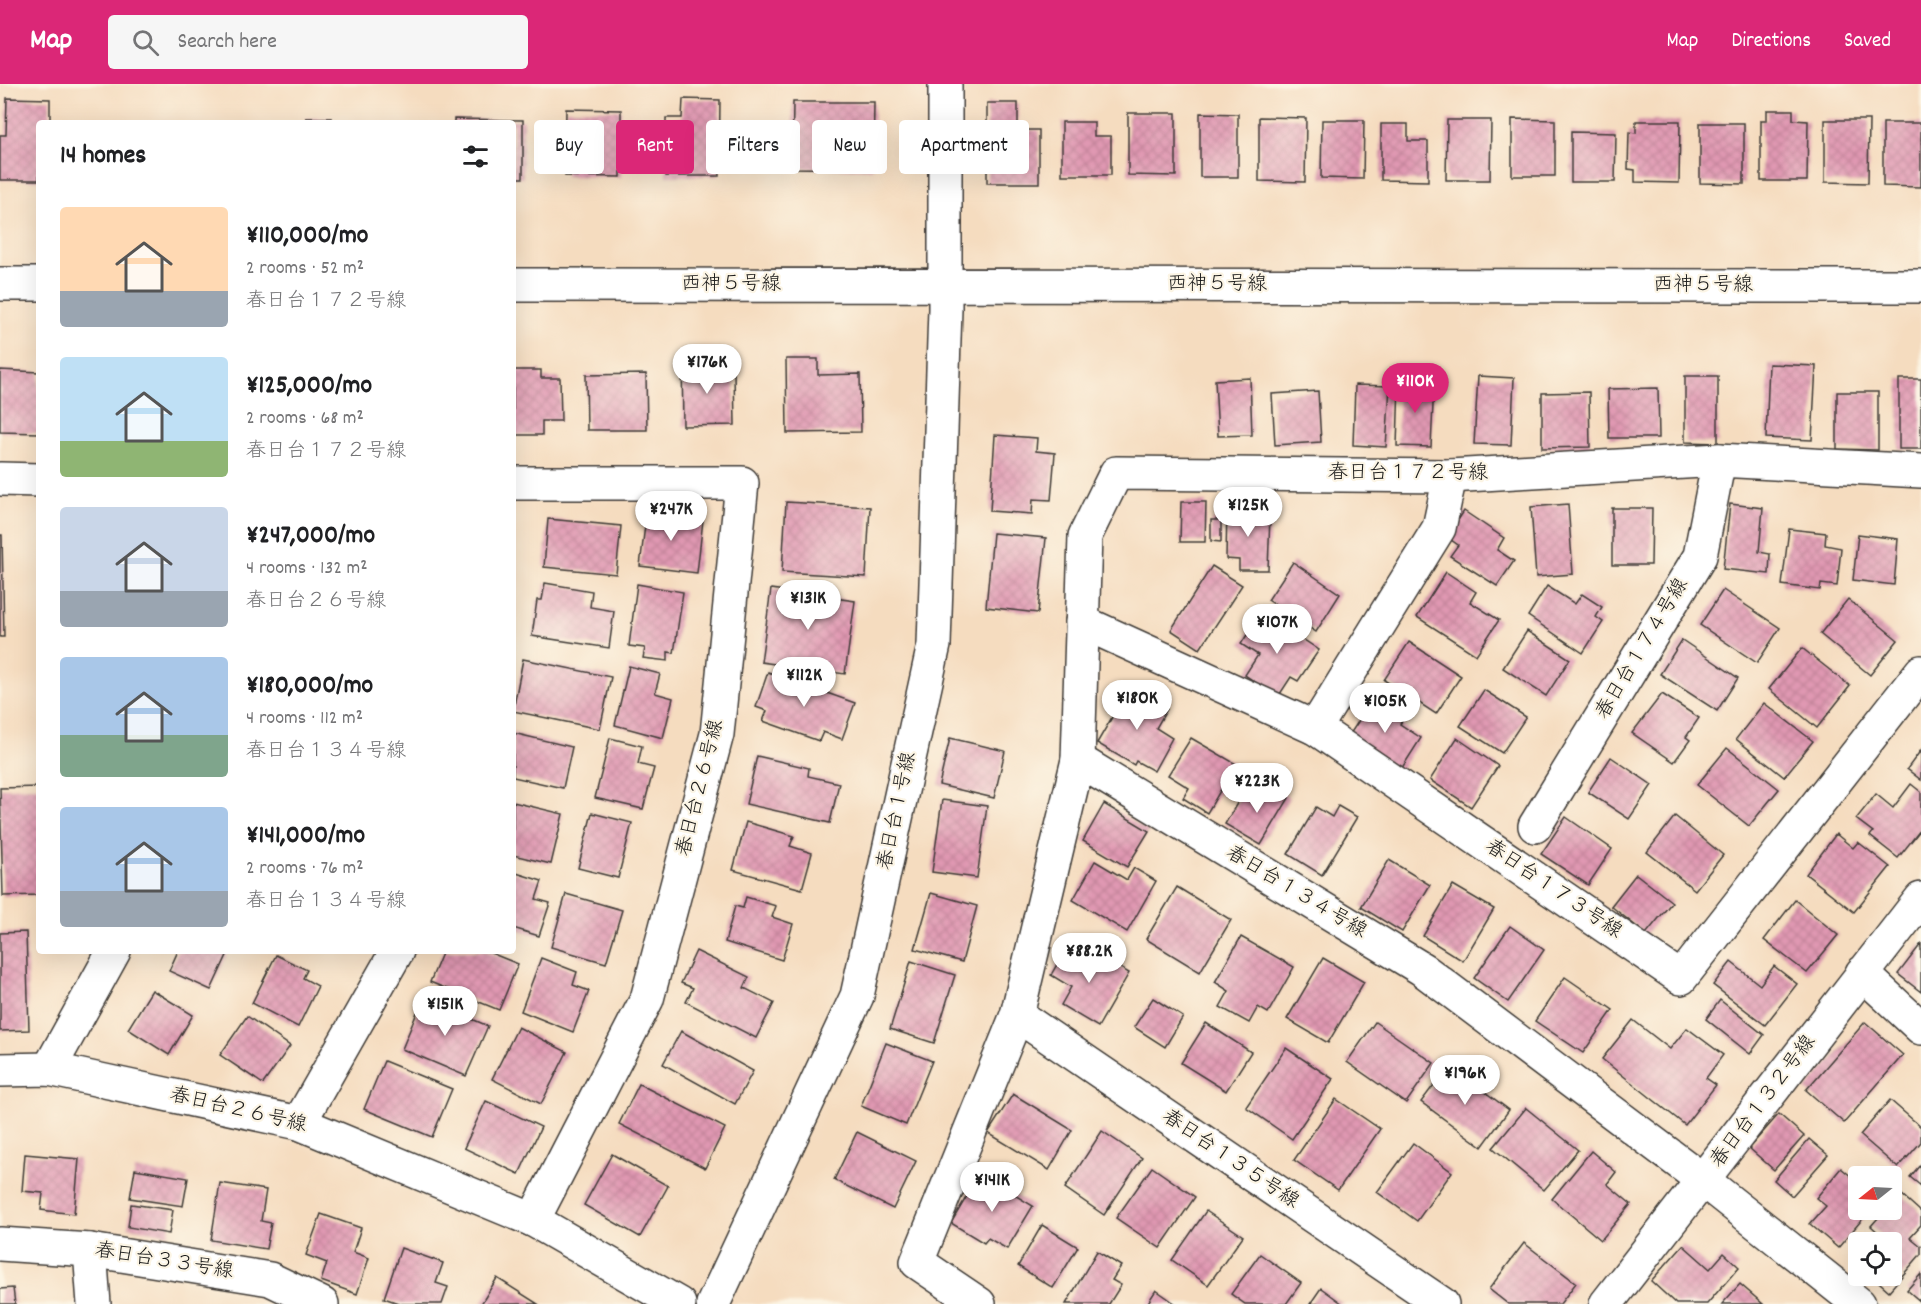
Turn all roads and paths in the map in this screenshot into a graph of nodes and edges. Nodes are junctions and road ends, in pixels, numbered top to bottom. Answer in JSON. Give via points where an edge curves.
{"nodes":[{"id":1,"x":945,"y":84,"type":"edge"},
{"id":2,"x":0,"y":284,"type":"edge"},
{"id":3,"x":36,"y":284,"type":"edge"},
{"id":4,"x":516,"y":285,"type":"edge"},
{"id":5,"x":945,"y":285,"type":"junction"},
{"id":6,"x":1921,"y":286,"type":"edge"},
{"id":7,"x":1719,"y":460,"type":"junction"},
{"id":8,"x":1921,"y":471,"type":"edge"},
{"id":9,"x":1450,"y":476,"type":"junction"},
{"id":10,"x":0,"y":479,"type":"edge"},
{"id":11,"x":36,"y":480,"type":"edge"},
{"id":12,"x":516,"y":483,"type":"edge"},
{"id":13,"x":1082,"y":622,"type":"junction"},
{"id":14,"x":1921,"y":672,"type":"edge"},
{"id":15,"x":1315,"y":728,"type":"junction"},
{"id":16,"x":1078,"y":760,"type":"junction"},
{"id":17,"x":1535,"y":826,"type":"dead end"},
{"id":18,"x":1921,"y":899,"type":"edge"},
{"id":19,"x":112,"y":954,"type":"edge"},
{"id":20,"x":395,"y":954,"type":"edge"},
{"id":21,"x":1862,"y":973,"type":"junction"},
{"id":22,"x":1017,"y":1015,"type":"junction"},
{"id":23,"x":1921,"y":1028,"type":"edge"},
{"id":24,"x":49,"y":1069,"type":"junction"},
{"id":25,"x":0,"y":1070,"type":"edge"},
{"id":26,"x":298,"y":1123,"type":"junction"},
{"id":27,"x":1704,"y":1181,"type":"junction"},
{"id":28,"x":533,"y":1220,"type":"junction"},
{"id":29,"x":0,"y":1244,"type":"edge"},
{"id":30,"x":90,"y":1250,"type":"junction"},
{"id":31,"x":94,"y":1304,"type":"edge"},
{"id":32,"x":322,"y":1304,"type":"edge"},
{"id":33,"x":679,"y":1304,"type":"edge"},
{"id":34,"x":713,"y":1304,"type":"edge"},
{"id":35,"x":979,"y":1304,"type":"edge"},
{"id":36,"x":1442,"y":1304,"type":"edge"},
{"id":37,"x":1606,"y":1304,"type":"edge"},
{"id":38,"x":1859,"y":1304,"type":"edge"}],
"edges":[{"from":1,"to":5,"type":"street","name":"春日台１号線"},
{"from":2,"to":3,"type":"street"},
{"from":4,"to":5,"type":"street","name":"西神５号線"},
{"from":5,"to":6,"type":"street","name":"西神５号線"},
{"from":5,"to":34,"type":"street","name":"春日台１号線","via":[[934,645],[858,996]]},
{"from":7,"to":8,"type":"street","name":"春日台１７２号線"},
{"from":7,"to":9,"type":"street","name":"春日台１７２号線"},
{"from":7,"to":17,"type":"street","name":"春日台１７４号線","via":[[1700,556]]},
{"from":9,"to":13,"type":"street","name":"春日台１７２号線","via":[[1116,473],[1085,536]]},
{"from":9,"to":15,"type":"street","via":[[1439,528]]},
{"from":10,"to":11,"type":"street"},
{"from":12,"to":28,"type":"street","name":"春日台２６号線","via":[[742,483],[717,734],[647,999]]},
{"from":13,"to":15,"type":"street","name":"春日台１７３号線"},
{"from":13,"to":16,"type":"street","name":"春日台１７２号線"},
{"from":14,"to":15,"type":"street","name":"春日台１７３号線","via":[[1681,978]]},
{"from":16,"to":22,"type":"street"},
{"from":16,"to":27,"type":"street","name":"春日台１３４号線","via":[[1422,969]]},
{"from":18,"to":21,"type":"street","name":"春日台１３２号線"},
{"from":19,"to":24,"type":"street"},
{"from":20,"to":26,"type":"street"},
{"from":21,"to":23,"type":"street"},
{"from":21,"to":27,"type":"street","name":"春日台１３２号線"},
{"from":22,"to":35,"type":"street","via":[[917,1262]]},
{"from":22,"to":36,"type":"street","name":"春日台１３５号線"},
{"from":24,"to":25,"type":"street","name":"春日台２６号線"},
{"from":24,"to":26,"type":"street","name":"春日台２６号線"},
{"from":26,"to":28,"type":"street","name":"春日台２６号線"},
{"from":27,"to":37,"type":"street","name":"春日台１３２号線"},
{"from":27,"to":38,"type":"street","name":"春日台１３４号線"},
{"from":28,"to":33,"type":"street","name":"春日台２６号線"},
{"from":29,"to":30,"type":"street","name":"春日台３３号線"},
{"from":30,"to":31,"type":"street"},
{"from":30,"to":32,"type":"street","name":"春日台３３号線","via":[[270,1279]]}]}
